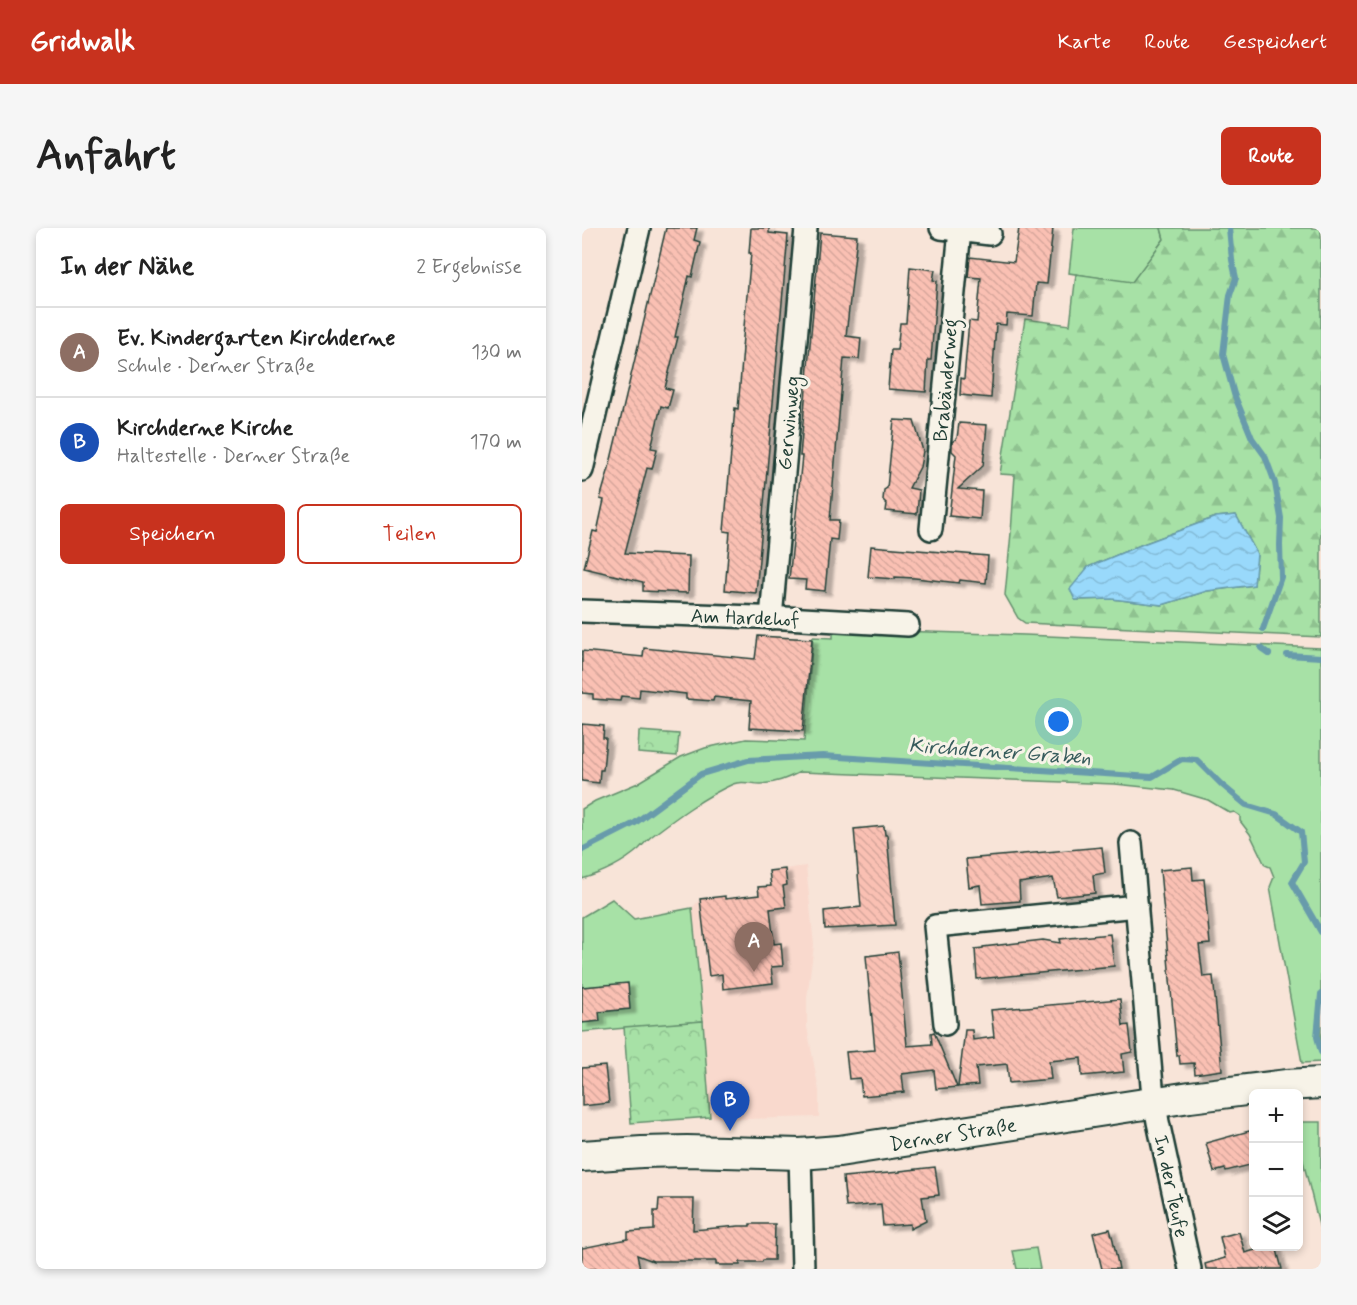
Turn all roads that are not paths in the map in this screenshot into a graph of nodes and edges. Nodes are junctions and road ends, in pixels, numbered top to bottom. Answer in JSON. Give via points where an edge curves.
{"nodes":[{"id":1,"x":639,"y":228,"type":"edge"},
{"id":2,"x":806,"y":228,"type":"edge"},
{"id":3,"x":950,"y":229,"type":"edge"},
{"id":4,"x":990,"y":234,"type":"dead end"},
{"id":5,"x":582,"y":470,"type":"edge"},
{"id":6,"x":931,"y":529,"type":"dead end"},
{"id":7,"x":582,"y":611,"type":"edge"},
{"id":8,"x":771,"y":618,"type":"junction"},
{"id":9,"x":908,"y":625,"type":"dead end"},
{"id":10,"x":1131,"y":843,"type":"dead end"},
{"id":11,"x":1137,"y":906,"type":"junction"},
{"id":12,"x":945,"y":1024,"type":"dead end"},
{"id":13,"x":1317,"y":1083,"type":"edge"},
{"id":14,"x":1155,"y":1102,"type":"junction"},
{"id":15,"x":800,"y":1154,"type":"junction"},
{"id":16,"x":582,"y":1156,"type":"edge"},
{"id":17,"x":803,"y":1269,"type":"edge"},
{"id":18,"x":1190,"y":1269,"type":"edge"}],
"edges":[{"from":1,"to":5,"type":"street"},
{"from":2,"to":8,"type":"street","name":"Gerwinweg"},
{"from":3,"to":4,"type":"street","name":"Brabänderweg"},
{"from":3,"to":6,"type":"street","name":"Brabänderweg"},
{"from":7,"to":8,"type":"street","name":"Am Hardehof"},
{"from":8,"to":9,"type":"street","name":"Am Hardehof"},
{"from":10,"to":11,"type":"street","name":"In der Teufe"},
{"from":11,"to":12,"type":"street","via":[[935,926]]},
{"from":11,"to":14,"type":"street","name":"In der Teufe"},
{"from":13,"to":14,"type":"main road","name":"Derner Straße"},
{"from":14,"to":15,"type":"main road","name":"Derner Straße"},
{"from":14,"to":18,"type":"street","name":"In der Teufe"},
{"from":15,"to":16,"type":"main road","name":"Derner Straße","via":[[687,1151]]},
{"from":15,"to":17,"type":"street"}]}
